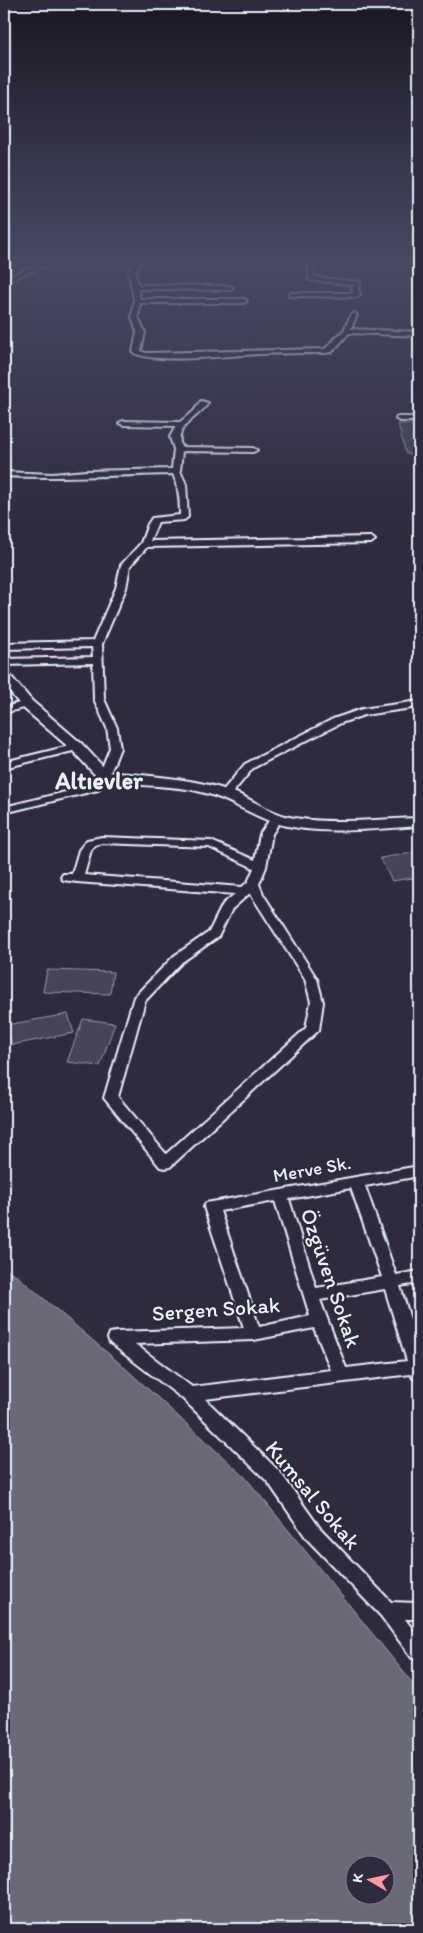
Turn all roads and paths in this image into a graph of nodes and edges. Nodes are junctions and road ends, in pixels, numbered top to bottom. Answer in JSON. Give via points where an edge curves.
{"nodes":[{"id":1,"x":137,"y":351,"type":"edge"},
{"id":2,"x":269,"y":351,"type":"edge"},
{"id":3,"x":204,"y":403,"type":"dead end"},
{"id":4,"x":400,"y":419,"type":"dead end"},
{"id":5,"x":419,"y":419,"type":"edge"},
{"id":6,"x":123,"y":423,"type":"dead end"},
{"id":7,"x":181,"y":424,"type":"junction"},
{"id":8,"x":178,"y":448,"type":"junction"},
{"id":9,"x":253,"y":450,"type":"dead end"},
{"id":10,"x":176,"y":471,"type":"junction"},
{"id":11,"x":4,"y":474,"type":"edge"},
{"id":12,"x":372,"y":540,"type":"dead end"},
{"id":13,"x":145,"y":544,"type":"junction"},
{"id":14,"x":97,"y":644,"type":"junction"},
{"id":15,"x":4,"y":646,"type":"edge"},
{"id":16,"x":98,"y":660,"type":"junction"},
{"id":17,"x":4,"y":662,"type":"edge"},
{"id":18,"x":4,"y":677,"type":"edge"},
{"id":19,"x":27,"y":704,"type":"junction"},
{"id":20,"x":419,"y":704,"type":"edge"},
{"id":21,"x":4,"y":710,"type":"edge"},
{"id":22,"x":77,"y":747,"type":"junction"},
{"id":23,"x":4,"y":765,"type":"edge"},
{"id":24,"x":104,"y":776,"type":"junction"},
{"id":25,"x":226,"y":794,"type":"junction"},
{"id":26,"x":4,"y":810,"type":"edge"},
{"id":27,"x":276,"y":818,"type":"junction"},
{"id":28,"x":419,"y":822,"type":"edge"},
{"id":29,"x":260,"y":867,"type":"junction"},
{"id":30,"x":249,"y":887,"type":"junction"},
{"id":31,"x":419,"y":1172,"type":"edge"},
{"id":32,"x":356,"y":1182,"type":"junction"},
{"id":33,"x":280,"y":1195,"type":"junction"},
{"id":34,"x":419,"y":1277,"type":"edge"},
{"id":35,"x":391,"y":1282,"type":"junction"},
{"id":36,"x":311,"y":1295,"type":"junction"},
{"id":37,"x":319,"y":1321,"type":"junction"},
{"id":38,"x":254,"y":1334,"type":"junction"},
{"id":39,"x":116,"y":1338,"type":"joint"},
{"id":40,"x":418,"y":1369,"type":"edge"},
{"id":41,"x":341,"y":1376,"type":"junction"},
{"id":42,"x":189,"y":1394,"type":"junction"},
{"id":43,"x":387,"y":1610,"type":"junction"},
{"id":44,"x":419,"y":1611,"type":"edge"},
{"id":45,"x":419,"y":1652,"type":"edge"}],
"edges":[{"from":1,"to":2,"type":"street","via":[[146,355]]},
{"from":3,"to":7,"type":"street","via":[[196,416]]},
{"from":4,"to":5,"type":"street"},
{"from":6,"to":7,"type":"street"},
{"from":7,"to":8,"type":"street","via":[[174,437]]},
{"from":8,"to":9,"type":"street"},
{"from":8,"to":10,"type":"street"},
{"from":10,"to":11,"type":"street","via":[[52,476]]},
{"from":10,"to":13,"type":"street","via":[[184,496],[184,517],[156,520]]},
{"from":12,"to":13,"type":"street"},
{"from":13,"to":14,"type":"street","via":[[126,565],[121,588]]},
{"from":14,"to":15,"type":"street"},
{"from":14,"to":16,"type":"street"},
{"from":16,"to":17,"type":"street"},
{"from":16,"to":24,"type":"street","via":[[99,699],[112,728],[115,748]]},
{"from":18,"to":19,"type":"street"},
{"from":19,"to":21,"type":"street"},
{"from":19,"to":22,"type":"street"},
{"from":20,"to":25,"type":"street","via":[[362,712],[337,721],[249,766]]},
{"from":22,"to":23,"type":"street"},
{"from":22,"to":24,"type":"street"},
{"from":24,"to":25,"type":"street"},
{"from":24,"to":26,"type":"street","via":[[94,788]]},
{"from":25,"to":27,"type":"street"},
{"from":27,"to":28,"type":"street","via":[[304,824]]},
{"from":27,"to":29,"type":"street","via":[[266,834]]},
{"from":29,"to":30,"type":"street"},
{"from":29,"to":30,"type":"street","via":[[212,844],[102,840],[91,842],[72,878]]},
{"from":30,"to":30,"type":"street","via":[[227,907],[214,934],[178,959],[140,1000],[111,1098],[165,1163],[312,1030],[317,1002],[311,979]]},
{"from":31,"to":32,"type":"street","name":"Merve Sk."},
{"from":32,"to":33,"type":"street","name":"Merve Sk."},
{"from":32,"to":35,"type":"street"},
{"from":33,"to":36,"type":"street","name":"Özgüven Sokak"},
{"from":33,"to":38,"type":"street","name":"Merve Sk.","via":[[211,1207]]},
{"from":34,"to":35,"type":"street"},
{"from":35,"to":36,"type":"street"},
{"from":35,"to":40,"type":"street"},
{"from":36,"to":37,"type":"street","name":"Özgüven Sokak"},
{"from":37,"to":38,"type":"street","name":"Sergen Sokak"},
{"from":37,"to":41,"type":"street","name":"Özgüven Sokak"},
{"from":38,"to":39,"type":"street","name":"Sergen Sokak"},
{"from":39,"to":42,"type":"street","name":"Kumsal Sokak"},
{"from":40,"to":41,"type":"street"},
{"from":41,"to":42,"type":"street"},
{"from":42,"to":43,"type":"street","name":"Kumsal Sokak","via":[[274,1477],[313,1533]]},
{"from":43,"to":44,"type":"street"},
{"from":43,"to":45,"type":"street","name":"Kumsal Sokak"}]}
